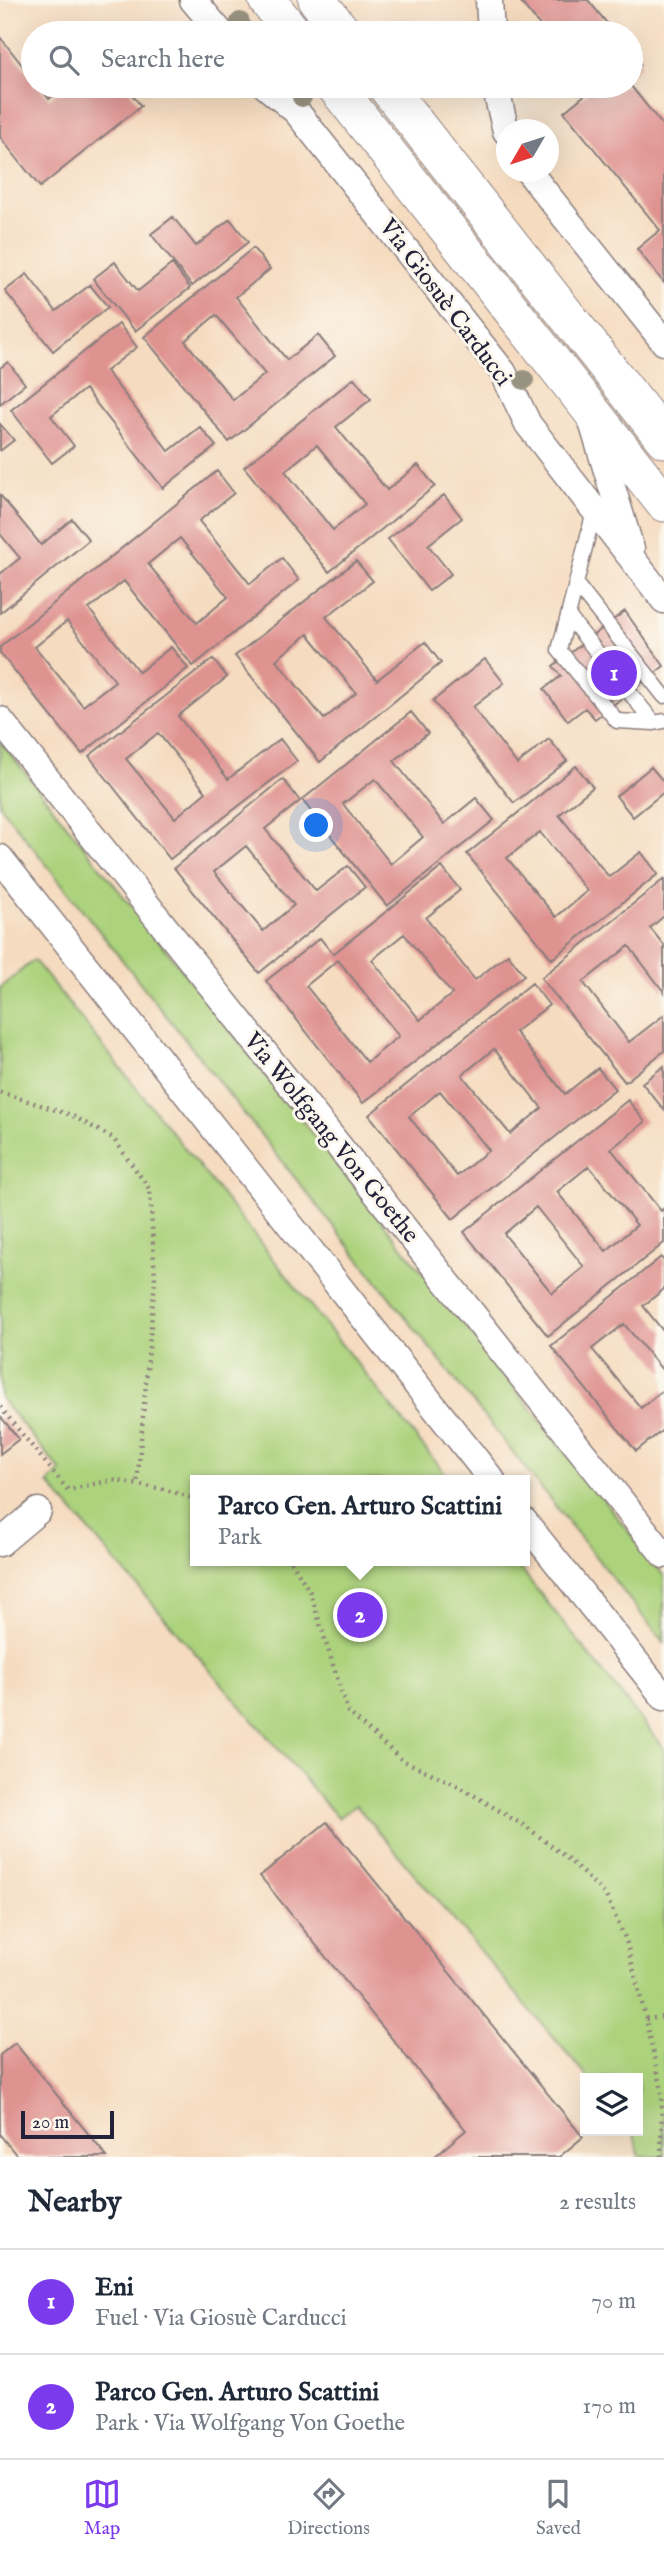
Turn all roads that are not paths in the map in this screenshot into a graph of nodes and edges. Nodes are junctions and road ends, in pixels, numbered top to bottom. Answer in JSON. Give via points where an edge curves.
{"nodes":[{"id":1,"x":193,"y":0,"type":"edge"},
{"id":2,"x":267,"y":0,"type":"edge"},
{"id":3,"x":317,"y":0,"type":"edge"},
{"id":4,"x":489,"y":0,"type":"edge"},
{"id":5,"x":211,"y":21,"type":"edge"},
{"id":6,"x":284,"y":21,"type":"edge"},
{"id":7,"x":334,"y":21,"type":"edge"},
{"id":8,"x":490,"y":21,"type":"edge"},
{"id":9,"x":280,"y":98,"type":"edge"},
{"id":10,"x":344,"y":98,"type":"edge"},
{"id":11,"x":395,"y":98,"type":"edge"},
{"id":12,"x":498,"y":98,"type":"edge"},
{"id":13,"x":503,"y":119,"type":"edge"},
{"id":14,"x":537,"y":182,"type":"edge"},
{"id":15,"x":664,"y":342,"type":"edge"},
{"id":16,"x":587,"y":405,"type":"junction"},
{"id":17,"x":664,"y":439,"type":"edge"},
{"id":18,"x":664,"y":503,"type":"edge"},
{"id":19,"x":594,"y":511,"type":"junction"},
{"id":20,"x":635,"y":564,"type":"junction"},
{"id":21,"x":576,"y":584,"type":"junction"},
{"id":22,"x":664,"y":600,"type":"edge"},
{"id":23,"x":568,"y":616,"type":"junction"},
{"id":24,"x":664,"y":696,"type":"edge"},
{"id":25,"x":0,"y":720,"type":"edge"},
{"id":26,"x":659,"y":722,"type":"edge"},
{"id":27,"x":0,"y":858,"type":"edge"},
{"id":28,"x":488,"y":1475,"type":"edge"},
{"id":29,"x":38,"y":1511,"type":"dead end"},
{"id":30,"x":530,"y":1529,"type":"edge"},
{"id":31,"x":0,"y":1543,"type":"edge"},
{"id":32,"x":664,"y":1555,"type":"edge"},
{"id":33,"x":664,"y":1697,"type":"edge"}],
"edges":[{"from":1,"to":5,"type":"street"},
{"from":2,"to":6,"type":"main road"},
{"from":3,"to":7,"type":"main road"},
{"from":4,"to":8,"type":"street"},
{"from":9,"to":19,"type":"street","name":"Via Giosuè Carducci","via":[[296,111],[503,372],[528,424]]},
{"from":10,"to":16,"type":"main road","name":"Via Giosuè Carducci"},
{"from":11,"to":17,"type":"main road"},
{"from":12,"to":13,"type":"street"},
{"from":14,"to":15,"type":"street"},
{"from":16,"to":18,"type":"main road","name":"Via Giosuè Carducci"},
{"from":16,"to":20,"type":"street","name":"Via Giosuè Carducci"},
{"from":19,"to":20,"type":"street","name":"Via Giosuè Carducci"},
{"from":19,"to":21,"type":"lane"},
{"from":20,"to":22,"type":"street","name":"Via Giosuè Carducci"},
{"from":21,"to":23,"type":"lane"},
{"from":21,"to":24,"type":"lane"},
{"from":23,"to":26,"type":"lane"},
{"from":23,"to":26,"type":"lane","via":[[559,650],[617,722]]},
{"from":25,"to":32,"type":"street","name":"Via Wolfgang Von Goethe"},
{"from":27,"to":28,"type":"street"},
{"from":29,"to":31,"type":"street"},
{"from":30,"to":33,"type":"street"}]}
